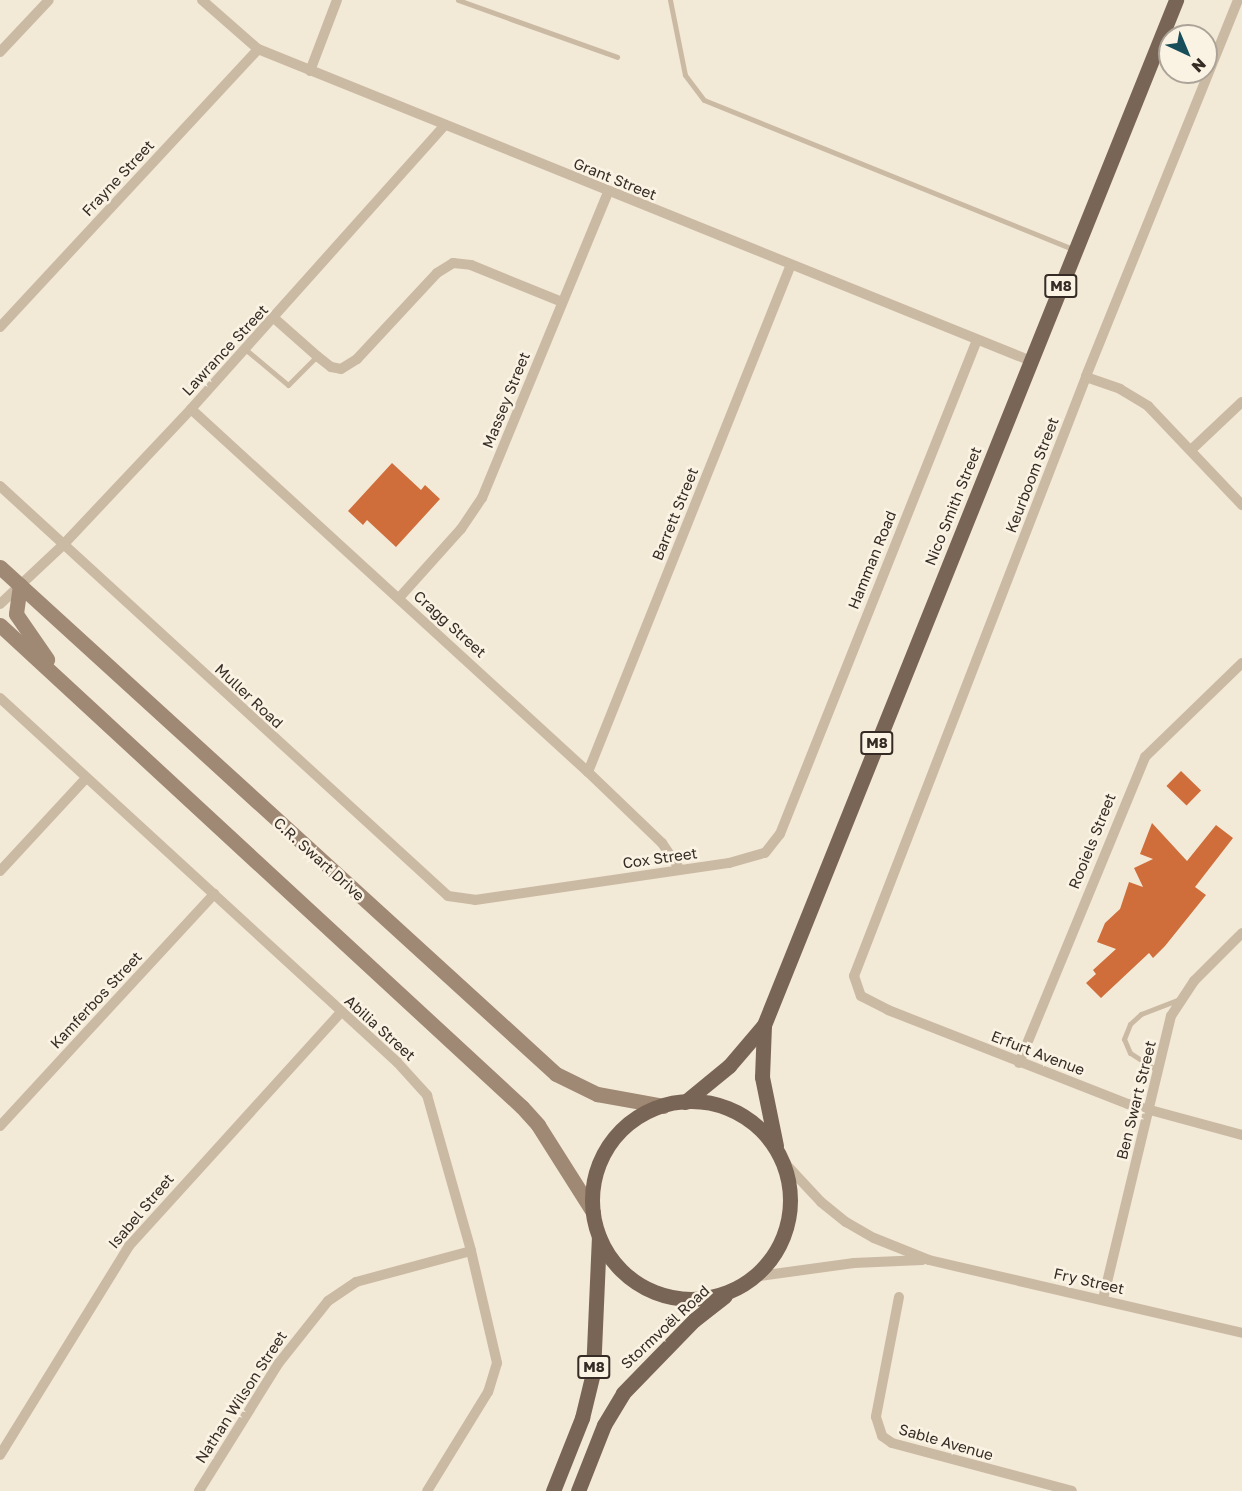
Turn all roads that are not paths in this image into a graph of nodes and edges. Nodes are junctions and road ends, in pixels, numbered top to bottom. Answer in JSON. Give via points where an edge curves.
{"nodes":[{"id":1,"x":49,"y":0,"type":"edge"},
{"id":2,"x":202,"y":0,"type":"edge"},
{"id":3,"x":337,"y":0,"type":"edge"},
{"id":4,"x":458,"y":0,"type":"edge"},
{"id":5,"x":670,"y":0,"type":"edge"},
{"id":6,"x":1176,"y":0,"type":"edge"},
{"id":7,"x":1238,"y":0,"type":"edge"},
{"id":8,"x":258,"y":49,"type":"junction"},
{"id":9,"x":0,"y":52,"type":"edge"},
{"id":10,"x":617,"y":57,"type":"dead end"},
{"id":11,"x":310,"y":71,"type":"junction"},
{"id":12,"x":444,"y":126,"type":"junction"},
{"id":13,"x":608,"y":192,"type":"junction"},
{"id":14,"x":1075,"y":250,"type":"junction"},
{"id":15,"x":790,"y":267,"type":"junction"},
{"id":16,"x":562,"y":302,"type":"junction"},
{"id":17,"x":274,"y":318,"type":"junction"},
{"id":18,"x":0,"y":327,"type":"edge"},
{"id":19,"x":977,"y":339,"type":"junction"},
{"id":20,"x":245,"y":349,"type":"junction"},
{"id":21,"x":317,"y":356,"type":"junction"},
{"id":22,"x":1031,"y":361,"type":"junction"},
{"id":23,"x":1086,"y":377,"type":"junction"},
{"id":24,"x":1242,"y":402,"type":"edge"},
{"id":25,"x":191,"y":409,"type":"junction"},
{"id":26,"x":1191,"y":450,"type":"junction"},
{"id":27,"x":0,"y":486,"type":"edge"},
{"id":28,"x":1242,"y":505,"type":"edge"},
{"id":29,"x":63,"y":544,"type":"junction"},
{"id":30,"x":0,"y":567,"type":"edge"},
{"id":31,"x":20,"y":585,"type":"junction"},
{"id":32,"x":399,"y":598,"type":"junction"},
{"id":33,"x":0,"y":604,"type":"edge"},
{"id":34,"x":0,"y":625,"type":"edge"},
{"id":35,"x":1242,"y":663,"type":"edge"},
{"id":36,"x":54,"y":675,"type":"junction"},
{"id":37,"x":0,"y":698,"type":"edge"},
{"id":38,"x":588,"y":772,"type":"junction"},
{"id":39,"x":86,"y":778,"type":"junction"},
{"id":40,"x":796,"y":791,"type":"joint"},
{"id":41,"x":680,"y":870,"type":"junction"},
{"id":42,"x":0,"y":871,"type":"edge"},
{"id":43,"x":214,"y":894,"type":"junction"},
{"id":44,"x":490,"y":898,"type":"joint"},
{"id":45,"x":1242,"y":933,"type":"edge"},
{"id":46,"x":858,"y":964,"type":"joint"},
{"id":47,"x":1178,"y":1000,"type":"junction"},
{"id":48,"x":340,"y":1013,"type":"junction"},
{"id":49,"x":764,"y":1025,"type":"junction"},
{"id":50,"x":1019,"y":1063,"type":"junction"},
{"id":51,"x":1158,"y":1071,"type":"junction"},
{"id":52,"x":685,"y":1102,"type":"junction"},
{"id":53,"x":663,"y":1106,"type":"junction"},
{"id":54,"x":1149,"y":1111,"type":"junction"},
{"id":55,"x":0,"y":1126,"type":"edge"},
{"id":56,"x":1242,"y":1135,"type":"edge"},
{"id":57,"x":779,"y":1156,"type":"junction"},
{"id":58,"x":593,"y":1212,"type":"junction"},
{"id":59,"x":599,"y":1237,"type":"junction"},
{"id":60,"x":471,"y":1251,"type":"junction"},
{"id":61,"x":929,"y":1260,"type":"junction"},
{"id":62,"x":752,"y":1277,"type":"junction"},
{"id":63,"x":734,"y":1288,"type":"junction"},
{"id":64,"x":899,"y":1297,"type":"dead end"},
{"id":65,"x":1103,"y":1299,"type":"junction"},
{"id":66,"x":1242,"y":1333,"type":"edge"},
{"id":67,"x":0,"y":1455,"type":"edge"},
{"id":68,"x":199,"y":1491,"type":"edge"},
{"id":69,"x":427,"y":1491,"type":"edge"},
{"id":70,"x":554,"y":1491,"type":"edge"},
{"id":71,"x":578,"y":1491,"type":"edge"},
{"id":72,"x":1072,"y":1491,"type":"edge"}],
"edges":[{"from":1,"to":9,"type":"street"},
{"from":2,"to":8,"type":"street","name":"Grant Street"},
{"from":3,"to":11,"type":"street"},
{"from":4,"to":10,"type":"lane"},
{"from":5,"to":14,"type":"lane","via":[[685,75],[704,100]]},
{"from":6,"to":14,"type":"main road","name":"Nico Smith Street","number":"M8"},
{"from":7,"to":23,"type":"street","name":"Keurboom Street"},
{"from":8,"to":11,"type":"street","name":"Grant Street"},
{"from":8,"to":18,"type":"street","name":"Frayne Street"},
{"from":11,"to":12,"type":"street","name":"Grant Street"},
{"from":12,"to":13,"type":"street","name":"Grant Street"},
{"from":12,"to":17,"type":"street","name":"Lawrance Street"},
{"from":13,"to":15,"type":"street","name":"Grant Street"},
{"from":13,"to":16,"type":"street","name":"Massey Street"},
{"from":14,"to":22,"type":"main road","name":"Nico Smith Street","number":"M8"},
{"from":15,"to":19,"type":"street","name":"Grant Street"},
{"from":15,"to":38,"type":"street","name":"Barrett Street"},
{"from":16,"to":21,"type":"street","via":[[471,265],[453,263],[437,273],[352,364],[336,368]]},
{"from":16,"to":32,"type":"street","name":"Massey Street","via":[[483,498]]},
{"from":17,"to":20,"type":"street","name":"Lawrance Street"},
{"from":17,"to":21,"type":"street"},
{"from":19,"to":22,"type":"street","name":"Grant Street"},
{"from":19,"to":40,"type":"street","name":"Hamman Road"},
{"from":20,"to":21,"type":"lane","via":[[288,385]]},
{"from":20,"to":25,"type":"street","name":"Lawrance Street"},
{"from":22,"to":49,"type":"main road","name":"Nico Smith Street","number":"M8"},
{"from":23,"to":26,"type":"street","via":[[1143,402]]},
{"from":23,"to":46,"type":"street","name":"Keurboom Street"},
{"from":24,"to":26,"type":"street"},
{"from":25,"to":29,"type":"street","name":"Lawrance Street"},
{"from":25,"to":32,"type":"street","name":"Cragg Street"},
{"from":26,"to":28,"type":"street"},
{"from":27,"to":29,"type":"street","name":"Muller Road"},
{"from":29,"to":31,"type":"street","name":"Lawrance Street"},
{"from":29,"to":44,"type":"street","name":"Muller Road","via":[[439,890],[462,900]]},
{"from":30,"to":31,"type":"main road","name":"C.R. Swart Drive"},
{"from":31,"to":33,"type":"street","name":"Lawrance Street"},
{"from":31,"to":36,"type":"main road","via":[[16,614]]},
{"from":31,"to":53,"type":"main road","name":"C.R. Swart Drive","via":[[556,1074],[597,1094]]},
{"from":32,"to":38,"type":"street","name":"Cragg Street"},
{"from":34,"to":36,"type":"main road"},
{"from":35,"to":50,"type":"street","name":"Rooiels Street","via":[[1145,757]]},
{"from":36,"to":58,"type":"main road","via":[[522,1107],[538,1125]]},
{"from":37,"to":39,"type":"street","name":"Abilia Street"},
{"from":38,"to":41,"type":"street","name":"Cragg Street","via":[[662,843]]},
{"from":39,"to":42,"type":"street"},
{"from":39,"to":43,"type":"street","name":"Abilia Street"},
{"from":40,"to":41,"type":"street","name":"Cox Street","via":[[780,834],[765,853],[742,861]]},
{"from":41,"to":44,"type":"street","name":"Cox Street"},
{"from":43,"to":48,"type":"street","name":"Abilia Street"},
{"from":43,"to":55,"type":"street","name":"Kamferbos Street"},
{"from":45,"to":47,"type":"street","name":"Ben Swart Street"},
{"from":46,"to":50,"type":"street","name":"Erfurt Avenue","via":[[855,984],[868,1001]]},
{"from":47,"to":51,"type":"street","name":"Ben Swart Street"},
{"from":47,"to":51,"type":"lane","via":[[1141,1014],[1130,1024],[1124,1038],[1130,1053]]},
{"from":48,"to":60,"type":"street","name":"Abilia Street","via":[[397,1062],[427,1095]]},
{"from":48,"to":67,"type":"street","name":"Isabel Street","via":[[129,1246]]},
{"from":49,"to":52,"type":"main road","name":"Nico Smith Street","number":"M8","via":[[729,1066]]},
{"from":49,"to":57,"type":"main road","name":"Nico Smith Street","number":"M8","via":[[762,1077]]},
{"from":50,"to":54,"type":"street","name":"Erfurt Avenue"},
{"from":51,"to":54,"type":"street","name":"Ben Swart Street"},
{"from":52,"to":53,"type":"main road","name":"Stormvoël Road","number":"M8"},
{"from":52,"to":57,"type":"main road","name":"Stormvoël Road","number":"M8","via":[[713,1104],[739,1114],[759,1128]]},
{"from":53,"to":58,"type":"main road","name":"Stormvoël Road","number":"M8","via":[[635,1119],[607,1148],[595,1177]]},
{"from":54,"to":56,"type":"street","name":"Erfurt Avenue"},
{"from":54,"to":65,"type":"street","name":"Ben Swart Street"},
{"from":57,"to":61,"type":"street","name":"Fry Street","via":[[846,1222]]},
{"from":57,"to":62,"type":"main road","name":"Stormvoël Road","number":"M8","via":[[789,1187],[787,1221],[774,1252]]},
{"from":58,"to":59,"type":"main road","name":"Stormvoël Road","number":"M8"},
{"from":59,"to":63,"type":"main road","name":"Stormvoël Road","number":"M8","via":[[621,1270],[654,1292],[696,1298]]},
{"from":59,"to":70,"type":"main road","name":"Stormvoël Road","number":"M8","via":[[593,1372],[582,1418]]},
{"from":60,"to":68,"type":"street","name":"Nathan Wilson Street","via":[[356,1282],[328,1301],[278,1364]]},
{"from":60,"to":69,"type":"street","name":"Abilia Street","via":[[494,1342],[495,1372],[480,1406]]},
{"from":61,"to":62,"type":"street","name":"Fry Street","via":[[854,1263]]},
{"from":61,"to":65,"type":"street","name":"Fry Street"},
{"from":62,"to":63,"type":"main road","name":"Stormvoël Road","number":"M8"},
{"from":63,"to":71,"type":"main road","name":"Stormvoël Road","number":"M8","via":[[694,1320],[623,1394],[604,1425]]},
{"from":64,"to":72,"type":"street","name":"Sable Avenue","via":[[876,1417],[882,1436],[892,1443]]},
{"from":65,"to":66,"type":"street","name":"Fry Street"}]}
